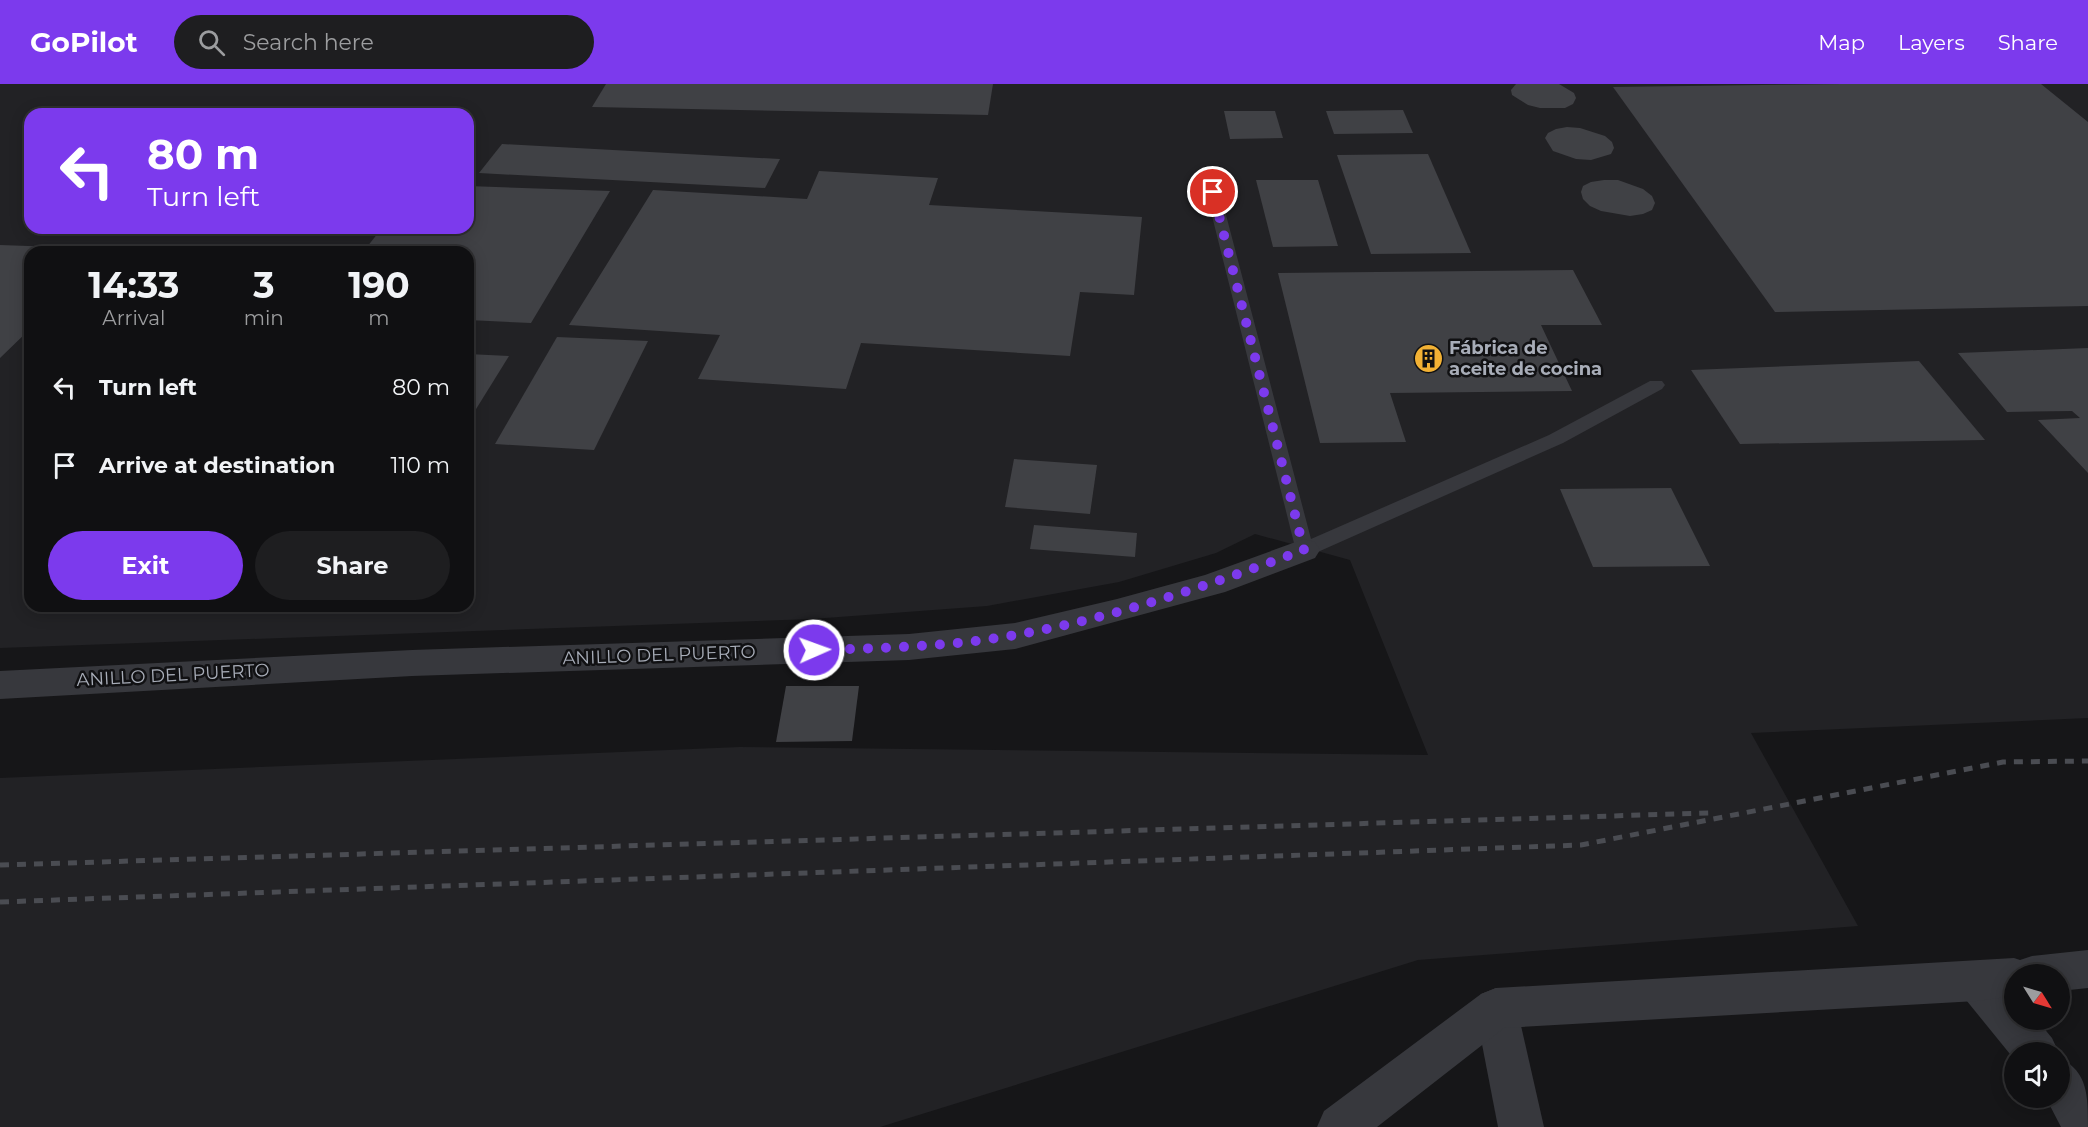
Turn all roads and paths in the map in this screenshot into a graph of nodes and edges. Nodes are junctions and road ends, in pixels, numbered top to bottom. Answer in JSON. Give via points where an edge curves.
{"nodes":[{"id":1,"x":1213,"y":192,"type":"dead end"},
{"id":2,"x":1656,"y":385,"type":"dead end"},
{"id":3,"x":1304,"y":550,"type":"junction"},
{"id":4,"x":0,"y":684,"type":"edge"},
{"id":5,"x":2088,"y":969,"type":"edge"},
{"id":6,"x":2070,"y":971,"type":"edge"},
{"id":7,"x":1996,"y":979,"type":"edge"},
{"id":8,"x":1496,"y":1008,"type":"junction"},
{"id":9,"x":2035,"y":1042,"type":"edge"},
{"id":10,"x":2070,"y":1100,"type":"edge"},
{"id":11,"x":1340,"y":1127,"type":"edge"},
{"id":12,"x":1521,"y":1127,"type":"edge"},
{"id":13,"x":2086,"y":1127,"type":"edge"}],
"edges":[{"from":1,"to":3,"type":"lane"},
{"from":2,"to":3,"type":"lane","via":[[1556,439]]},
{"from":3,"to":4,"type":"street","name":"ANILLO DEL PUERTO","via":[[1214,584],[1118,611],[1015,636],[921,646],[412,663]]},
{"from":5,"to":6,"type":"street"},
{"from":7,"to":8,"type":"street"},
{"from":7,"to":9,"type":"street"},
{"from":8,"to":11,"type":"street"},
{"from":8,"to":12,"type":"street"},
{"from":10,"to":13,"type":"street"}]}
